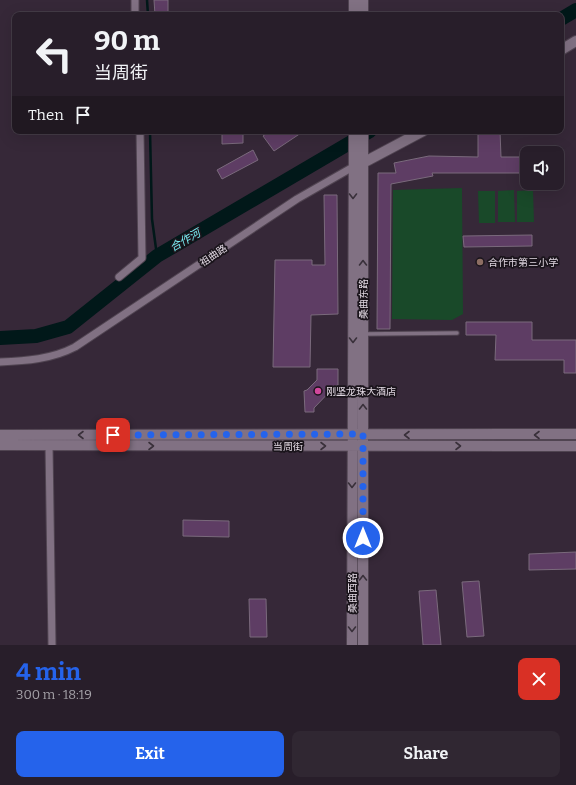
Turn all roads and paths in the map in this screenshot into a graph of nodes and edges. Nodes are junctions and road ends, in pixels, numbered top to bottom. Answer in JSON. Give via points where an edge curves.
{"nodes":[{"id":1,"x":135,"y":0,"type":"edge"},
{"id":2,"x":354,"y":0,"type":"edge"},
{"id":3,"x":363,"y":0,"type":"edge"},
{"id":4,"x":136,"y":12,"type":"edge"},
{"id":5,"x":354,"y":12,"type":"edge"},
{"id":6,"x":363,"y":12,"type":"edge"},
{"id":7,"x":576,"y":41,"type":"edge"},
{"id":8,"x":564,"y":48,"type":"edge"},
{"id":9,"x":140,"y":134,"type":"edge"},
{"id":10,"x":354,"y":134,"type":"edge"},
{"id":11,"x":363,"y":134,"type":"edge"},
{"id":12,"x":417,"y":134,"type":"edge"},
{"id":13,"x":358,"y":165,"type":"junction"},
{"id":14,"x":119,"y":277,"type":"dead end"},
{"id":15,"x":363,"y":334,"type":"junction"},
{"id":16,"x":457,"y":334,"type":"dead end"},
{"id":17,"x":0,"y":362,"type":"edge"},
{"id":18,"x":358,"y":434,"type":"junction"},
{"id":19,"x":576,"y":434,"type":"edge"},
{"id":20,"x":0,"y":435,"type":"edge"},
{"id":21,"x":0,"y":445,"type":"edge"},
{"id":22,"x":49,"y":446,"type":"junction"},
{"id":23,"x":352,"y":446,"type":"junction"},
{"id":24,"x":363,"y":446,"type":"junction"},
{"id":25,"x":576,"y":446,"type":"edge"},
{"id":26,"x":52,"y":645,"type":"edge"},
{"id":27,"x":352,"y":645,"type":"edge"},
{"id":28,"x":363,"y":645,"type":"edge"}],
"edges":[{"from":1,"to":4,"type":"street"},
{"from":2,"to":5,"type":"main road"},
{"from":3,"to":6,"type":"main road"},
{"from":7,"to":8,"type":"main road"},
{"from":9,"to":14,"type":"street","via":[[142,258]]},
{"from":10,"to":13,"type":"main road","name":"桑曲东路","via":[[354,157]]},
{"from":11,"to":13,"type":"main road","name":"桑曲东路","via":[[363,151]]},
{"from":12,"to":13,"type":"main road","name":"祖曲路"},
{"from":15,"to":13,"type":"main road","name":"桑曲东路","one_way":true},
{"from":13,"to":17,"type":"street","name":"祖曲路","via":[[297,198],[75,347],[47,358]]},
{"from":13,"to":18,"type":"main road","name":"桑曲东路","one_way":true},
{"from":15,"to":16,"type":"lane"},
{"from":18,"to":15,"type":"main road","name":"桑曲东路","one_way":true},
{"from":19,"to":18,"type":"main road","name":"当周街","one_way":true},
{"from":18,"to":20,"type":"main road","name":"当周街","one_way":true},
{"from":18,"to":23,"type":"main road","name":"桑曲东路"},
{"from":18,"to":24,"type":"main road","name":"桑曲东路"},
{"from":21,"to":22,"type":"main road","name":"当周街"},
{"from":22,"to":23,"type":"main road","name":"当周街","one_way":true},
{"from":22,"to":26,"type":"street"},
{"from":23,"to":24,"type":"main road","name":"当周街"},
{"from":23,"to":27,"type":"main road","name":"桑曲西路","one_way":true},
{"from":24,"to":25,"type":"main road","name":"当周街","one_way":true},
{"from":28,"to":24,"type":"main road","name":"桑曲西路","one_way":true}]}
